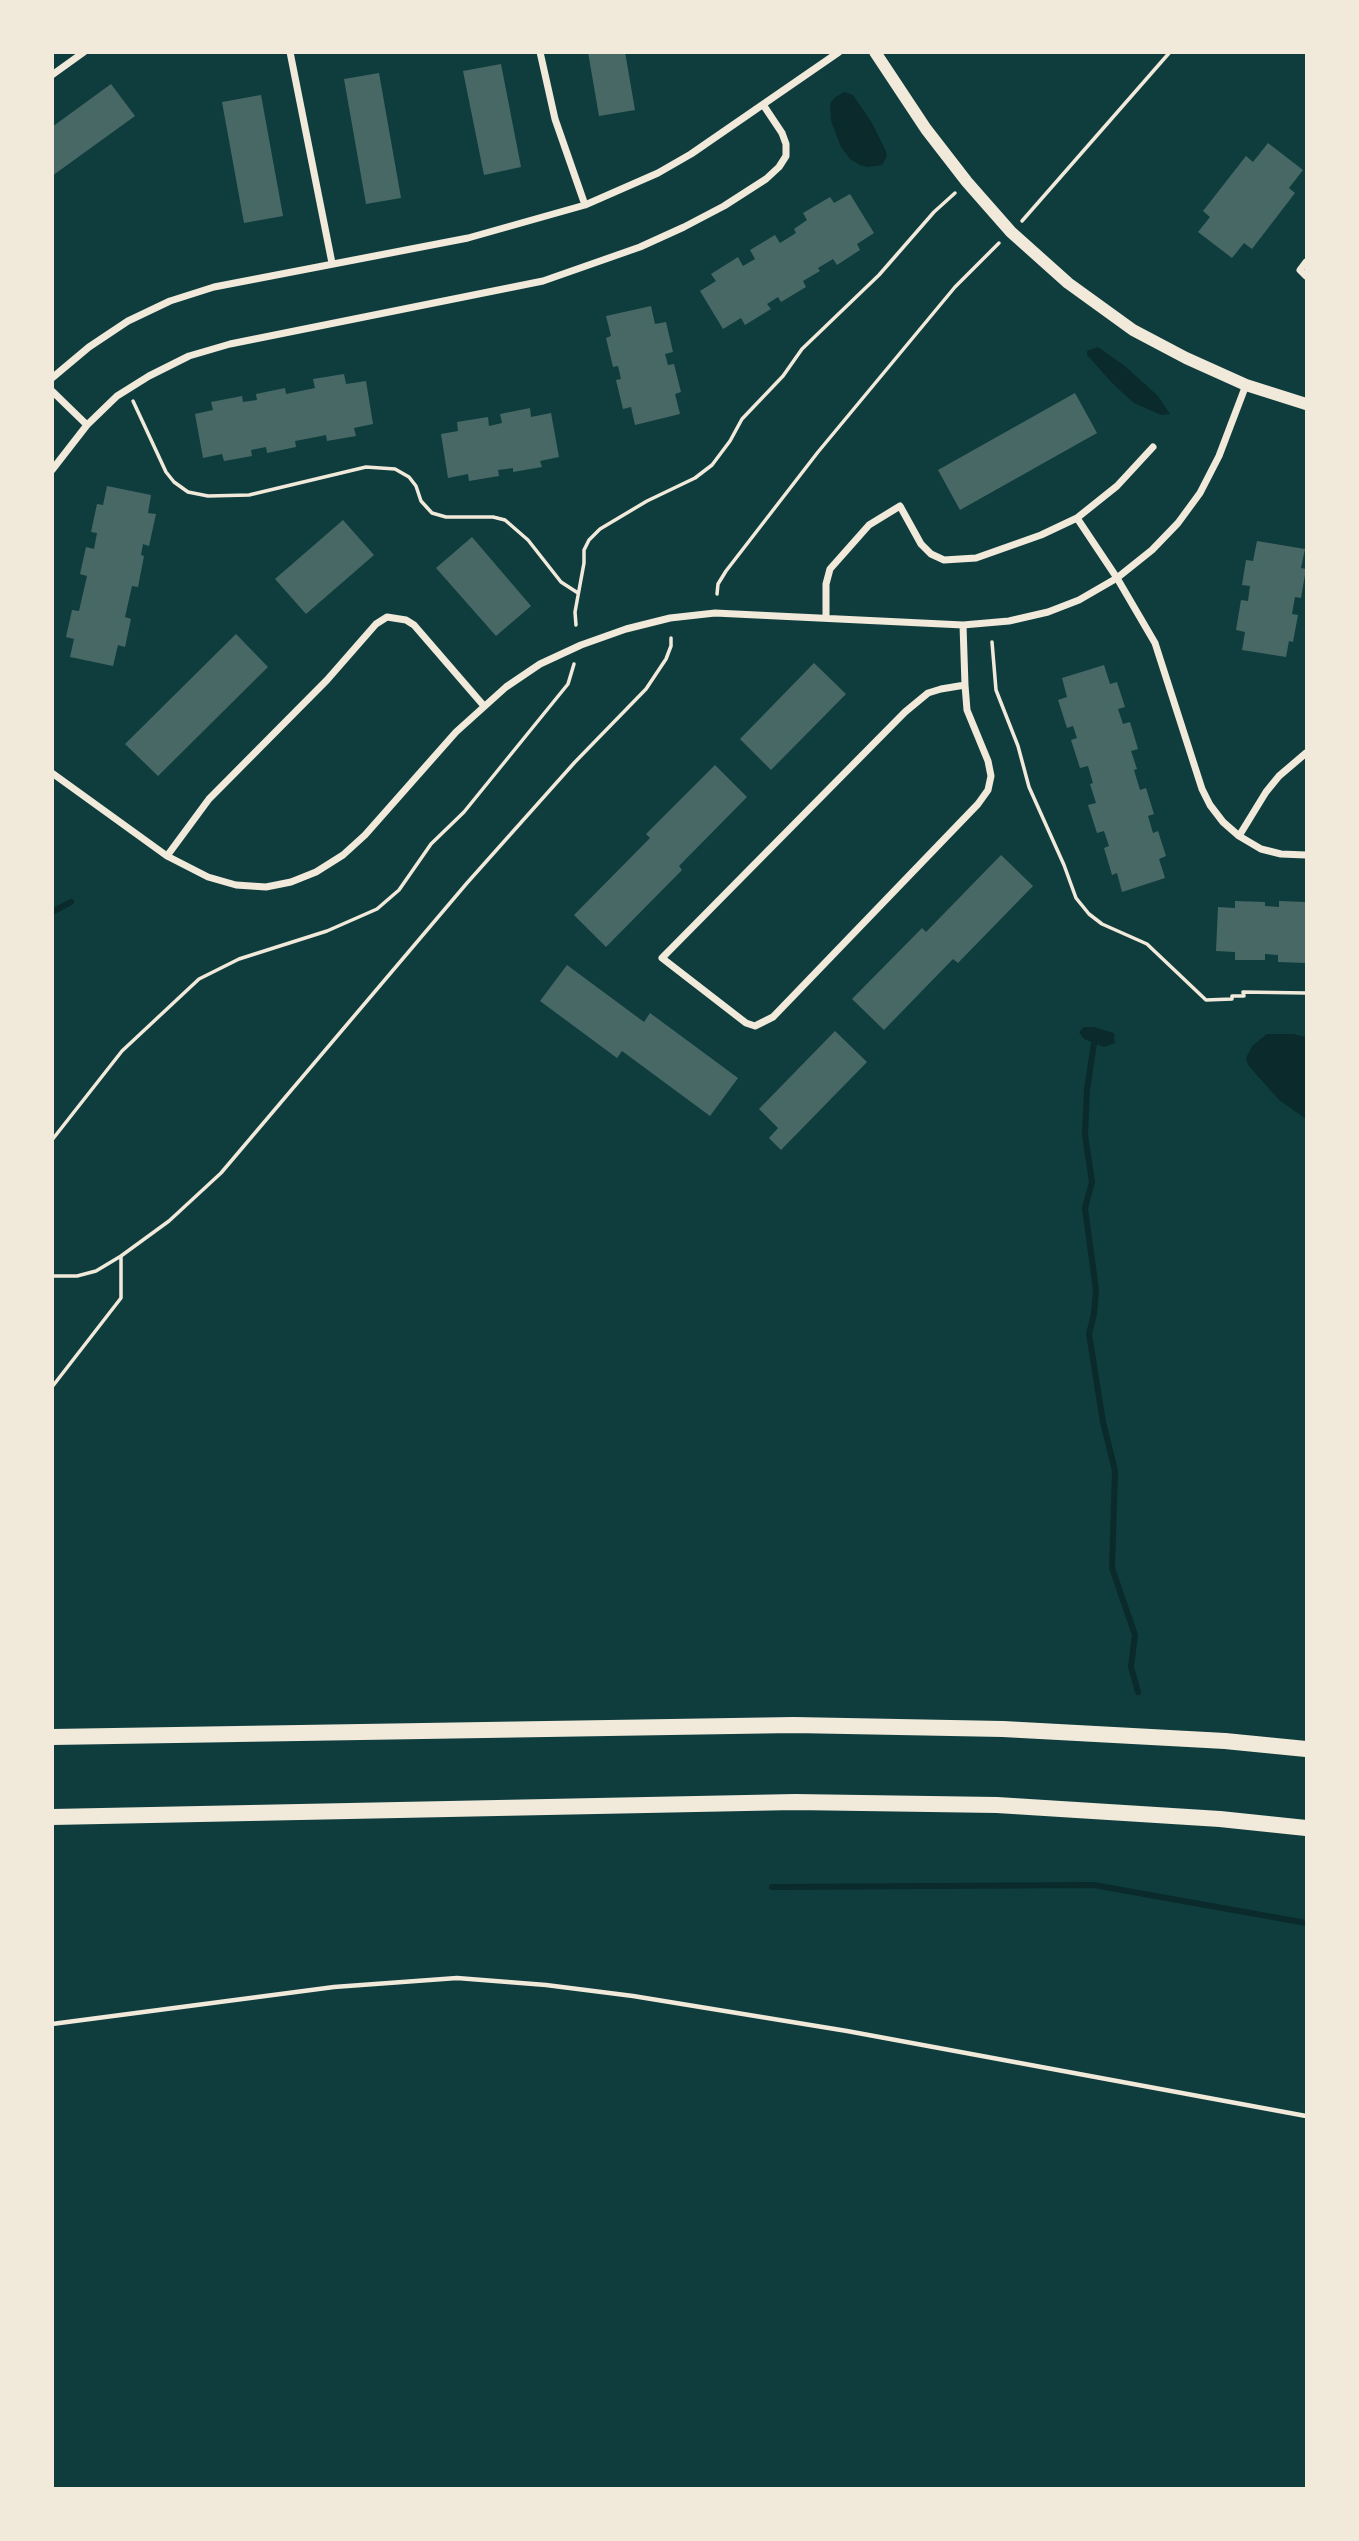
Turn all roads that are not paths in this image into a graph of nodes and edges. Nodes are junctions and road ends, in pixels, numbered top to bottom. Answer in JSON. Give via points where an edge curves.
{"nodes":[{"id":1,"x":84,"y":52,"type":"edge"},
{"id":2,"x":290,"y":52,"type":"edge"},
{"id":3,"x":540,"y":52,"type":"edge"},
{"id":4,"x":839,"y":52,"type":"edge"},
{"id":5,"x":875,"y":52,"type":"edge"},
{"id":6,"x":52,"y":75,"type":"edge"},
{"id":7,"x":764,"y":106,"type":"junction"},
{"id":8,"x":585,"y":205,"type":"junction"},
{"id":9,"x":1307,"y":262,"type":"edge"},
{"id":10,"x":332,"y":264,"type":"junction"},
{"id":11,"x":1307,"y":276,"type":"edge"},
{"id":12,"x":52,"y":378,"type":"edge"},
{"id":13,"x":1246,"y":385,"type":"junction"},
{"id":14,"x":52,"y":391,"type":"edge"},
{"id":15,"x":1307,"y":404,"type":"edge"},
{"id":16,"x":87,"y":425,"type":"junction"},
{"id":17,"x":1153,"y":447,"type":"dead end"},
{"id":18,"x":52,"y":470,"type":"edge"},
{"id":19,"x":1077,"y":518,"type":"junction"},
{"id":20,"x":1117,"y":578,"type":"junction"},
{"id":21,"x":826,"y":617,"type":"junction"},
{"id":22,"x":963,"y":625,"type":"junction"},
{"id":23,"x":965,"y":685,"type":"junction"},
{"id":24,"x":484,"y":706,"type":"junction"},
{"id":25,"x":1307,"y":753,"type":"edge"},
{"id":26,"x":52,"y":773,"type":"edge"},
{"id":27,"x":1239,"y":836,"type":"junction"},
{"id":28,"x":1307,"y":855,"type":"edge"},
{"id":29,"x":167,"y":856,"type":"junction"},
{"id":30,"x":52,"y":1737,"type":"edge"},
{"id":31,"x":1307,"y":1749,"type":"edge"},
{"id":32,"x":52,"y":1817,"type":"edge"},
{"id":33,"x":1307,"y":1828,"type":"edge"},
{"id":34,"x":52,"y":2024,"type":"edge"},
{"id":35,"x":1307,"y":2116,"type":"edge"}],
"edges":[{"from":1,"to":6,"type":"street"},
{"from":2,"to":10,"type":"street"},
{"from":3,"to":8,"type":"street","via":[[555,119]]},
{"from":4,"to":7,"type":"street"},
{"from":5,"to":13,"type":"main road","via":[[926,129],[1011,232],[1068,283],[1133,330]]},
{"from":7,"to":8,"type":"street","via":[[658,173]]},
{"from":7,"to":16,"type":"street","via":[[786,144],[779,167],[724,206],[640,247],[516,288],[189,356],[117,396]]},
{"from":8,"to":10,"type":"street","via":[[480,235]]},
{"from":9,"to":11,"type":"street","via":[[1300,270]]},
{"from":10,"to":12,"type":"street","via":[[170,300],[128,321]]},
{"from":13,"to":15,"type":"main road"},
{"from":13,"to":20,"type":"street","via":[[1200,493],[1152,550]]},
{"from":14,"to":16,"type":"street"},
{"from":16,"to":18,"type":"street"},
{"from":17,"to":19,"type":"street","via":[[1117,486]]},
{"from":19,"to":20,"type":"street"},
{"from":19,"to":21,"type":"street","via":[[976,558],[944,560],[921,544],[900,506],[869,525],[830,569]]},
{"from":20,"to":22,"type":"street","via":[[1048,612]]},
{"from":20,"to":27,"type":"street","via":[[1154,643],[1202,789],[1223,822]]},
{"from":21,"to":22,"type":"street"},
{"from":21,"to":24,"type":"street","via":[[715,614],[670,618],[626,629],[540,664]]},
{"from":22,"to":23,"type":"street"},
{"from":23,"to":23,"type":"street","via":[[928,693],[905,712],[662,958],[746,1023],[755,1026],[772,1017],[988,790],[988,761],[967,710]]},
{"from":24,"to":29,"type":"street","via":[[365,835],[316,872],[266,887],[236,885]]},
{"from":24,"to":29,"type":"street","via":[[414,625],[387,617],[209,799]]},
{"from":25,"to":27,"type":"street","via":[[1279,776]]},
{"from":26,"to":29,"type":"street"},
{"from":27,"to":28,"type":"street","via":[[1261,849]]},
{"from":30,"to":31,"type":"highway","via":[[794,1725],[1003,1729]]},
{"from":32,"to":33,"type":"highway","via":[[795,1802],[997,1805]]},
{"from":34,"to":35,"type":"lane","via":[[334,1987],[457,1978],[646,1998]]}]}
